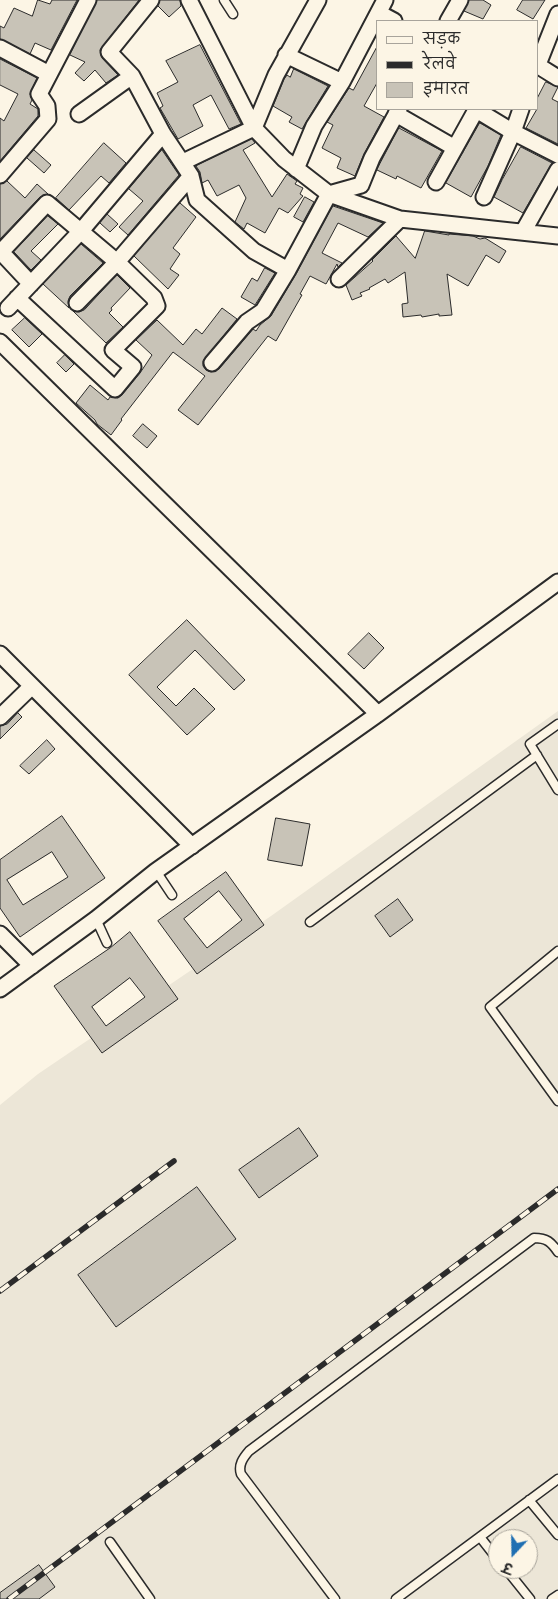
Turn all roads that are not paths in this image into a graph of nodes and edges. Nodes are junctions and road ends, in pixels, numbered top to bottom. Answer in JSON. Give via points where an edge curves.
{"nodes":[{"id":1,"x":88,"y":0,"type":"edge"},
{"id":2,"x":151,"y":0,"type":"edge"},
{"id":3,"x":189,"y":0,"type":"edge"},
{"id":4,"x":224,"y":0,"type":"edge"},
{"id":5,"x":318,"y":0,"type":"edge"},
{"id":6,"x":460,"y":0,"type":"edge"},
{"id":7,"x":382,"y":6,"type":"edge"},
{"id":8,"x":233,"y":14,"type":"dead end"},
{"id":9,"x":558,"y":14,"type":"edge"},
{"id":10,"x":393,"y":20,"type":"edge"},
{"id":11,"x":451,"y":20,"type":"edge"},
{"id":12,"x":0,"y":48,"type":"edge"},
{"id":13,"x":286,"y":54,"type":"junction"},
{"id":14,"x":538,"y":64,"type":"edge"},
{"id":15,"x":538,"y":67,"type":"edge"},
{"id":16,"x":49,"y":74,"type":"junction"},
{"id":17,"x":132,"y":76,"type":"junction"},
{"id":18,"x":558,"y":78,"type":"edge"},
{"id":19,"x":342,"y":82,"type":"junction"},
{"id":20,"x":475,"y":110,"type":"edge"},
{"id":21,"x":478,"y":110,"type":"edge"},
{"id":22,"x":522,"y":110,"type":"edge"},
{"id":23,"x":398,"y":111,"type":"edge"},
{"id":24,"x":79,"y":114,"type":"dead end"},
{"id":25,"x":254,"y":128,"type":"junction"},
{"id":26,"x":513,"y":132,"type":"junction"},
{"id":27,"x":164,"y":134,"type":"junction"},
{"id":28,"x":456,"y":148,"type":"junction"},
{"id":29,"x":558,"y":154,"type":"edge"},
{"id":30,"x":183,"y":162,"type":"junction"},
{"id":31,"x":296,"y":168,"type":"junction"},
{"id":32,"x":558,"y":170,"type":"edge"},
{"id":33,"x":0,"y":175,"type":"edge"},
{"id":34,"x":191,"y":176,"type":"junction"},
{"id":35,"x":436,"y":182,"type":"dead end"},
{"id":36,"x":361,"y":185,"type":"junction"},
{"id":37,"x":329,"y":194,"type":"junction"},
{"id":38,"x":484,"y":197,"type":"dead end"},
{"id":39,"x":378,"y":211,"type":"junction"},
{"id":40,"x":400,"y":219,"type":"junction"},
{"id":41,"x":389,"y":230,"type":"junction"},
{"id":42,"x":81,"y":231,"type":"junction"},
{"id":43,"x":523,"y":232,"type":"junction"},
{"id":44,"x":558,"y":236,"type":"edge"},
{"id":45,"x":117,"y":262,"type":"junction"},
{"id":46,"x":288,"y":270,"type":"junction"},
{"id":47,"x":338,"y":279,"type":"dead end"},
{"id":48,"x":31,"y":284,"type":"junction"},
{"id":49,"x":78,"y":303,"type":"dead end"},
{"id":50,"x":0,"y":342,"type":"edge"},
{"id":51,"x":212,"y":364,"type":"dead end"},
{"id":52,"x":558,"y":582,"type":"edge"},
{"id":53,"x":0,"y":654,"type":"edge"},
{"id":54,"x":32,"y":686,"type":"junction"},
{"id":55,"x":378,"y":714,"type":"junction"},
{"id":56,"x":0,"y":717,"type":"edge"},
{"id":57,"x":558,"y":724,"type":"edge"},
{"id":58,"x":537,"y":755,"type":"junction"},
{"id":59,"x":558,"y":790,"type":"edge"},
{"id":60,"x":192,"y":846,"type":"junction"},
{"id":61,"x":156,"y":870,"type":"junction"},
{"id":62,"x":172,"y":895,"type":"dead end"},
{"id":63,"x":96,"y":920,"type":"junction"},
{"id":64,"x":310,"y":922,"type":"dead end"},
{"id":65,"x":0,"y":934,"type":"edge"},
{"id":66,"x":107,"y":943,"type":"dead end"},
{"id":67,"x":558,"y":951,"type":"edge"},
{"id":68,"x":32,"y":966,"type":"junction"},
{"id":69,"x":0,"y":989,"type":"edge"},
{"id":70,"x":558,"y":1101,"type":"edge"},
{"id":71,"x":558,"y":1252,"type":"edge"},
{"id":72,"x":558,"y":1479,"type":"edge"},
{"id":73,"x":529,"y":1500,"type":"junction"},
{"id":74,"x":558,"y":1535,"type":"edge"},
{"id":75,"x":480,"y":1537,"type":"junction"},
{"id":76,"x":110,"y":1542,"type":"dead end"},
{"id":77,"x":488,"y":1547,"type":"edge"},
{"id":78,"x":514,"y":1579,"type":"edge"},
{"id":79,"x":558,"y":1594,"type":"edge"},
{"id":80,"x":150,"y":1599,"type":"edge"},
{"id":81,"x":335,"y":1599,"type":"edge"},
{"id":82,"x":396,"y":1599,"type":"edge"},
{"id":83,"x":530,"y":1599,"type":"edge"},
{"id":84,"x":552,"y":1599,"type":"edge"}],
"edges":[{"from":1,"to":16,"type":"street"},
{"from":2,"to":17,"type":"street","via":[[109,52]]},
{"from":3,"to":25,"type":"street"},
{"from":4,"to":8,"type":"lane"},
{"from":5,"to":13,"type":"street"},
{"from":6,"to":11,"type":"street"},
{"from":7,"to":10,"type":"street"},
{"from":7,"to":19,"type":"street"},
{"from":9,"to":14,"type":"street"},
{"from":12,"to":16,"type":"street"},
{"from":13,"to":19,"type":"street"},
{"from":13,"to":25,"type":"street"},
{"from":15,"to":18,"type":"street"},
{"from":16,"to":33,"type":"street","via":[[39,94],[47,106],[48,119]]},
{"from":17,"to":24,"type":"street"},
{"from":17,"to":27,"type":"street"},
{"from":19,"to":31,"type":"street","via":[[314,126]]},
{"from":20,"to":28,"type":"street"},
{"from":21,"to":26,"type":"street"},
{"from":22,"to":26,"type":"street"},
{"from":23,"to":28,"type":"street"},
{"from":23,"to":36,"type":"street"},
{"from":25,"to":30,"type":"street"},
{"from":25,"to":31,"type":"street"},
{"from":26,"to":29,"type":"street"},
{"from":26,"to":38,"type":"street"},
{"from":27,"to":30,"type":"street"},
{"from":27,"to":42,"type":"street"},
{"from":28,"to":35,"type":"street"},
{"from":30,"to":34,"type":"street"},
{"from":31,"to":37,"type":"street"},
{"from":32,"to":43,"type":"street"},
{"from":34,"to":45,"type":"street"},
{"from":34,"to":46,"type":"street","via":[[197,200],[254,251]]},
{"from":36,"to":37,"type":"street"},
{"from":36,"to":39,"type":"street"},
{"from":37,"to":39,"type":"street"},
{"from":37,"to":46,"type":"street"},
{"from":39,"to":40,"type":"street"},
{"from":39,"to":41,"type":"street"},
{"from":40,"to":41,"type":"street"},
{"from":40,"to":43,"type":"street"},
{"from":41,"to":47,"type":"street"},
{"from":42,"to":45,"type":"street"},
{"from":42,"to":48,"type":"street"},
{"from":42,"to":48,"type":"street","via":[[45,204],[0,252]]},
{"from":43,"to":44,"type":"street"},
{"from":45,"to":48,"type":"street","via":[[154,298],[157,306],[113,350],[133,367],[115,389],[12,303]]},
{"from":45,"to":49,"type":"street"},
{"from":46,"to":51,"type":"street","via":[[263,311],[247,322]]},
{"from":50,"to":55,"type":"street"},
{"from":52,"to":55,"type":"street"},
{"from":53,"to":54,"type":"street"},
{"from":54,"to":56,"type":"street"},
{"from":54,"to":60,"type":"street"},
{"from":55,"to":60,"type":"street"},
{"from":57,"to":58,"type":"lane","via":[[530,744]]},
{"from":58,"to":59,"type":"lane"},
{"from":58,"to":64,"type":"lane"},
{"from":60,"to":61,"type":"street"},
{"from":61,"to":62,"type":"lane"},
{"from":61,"to":63,"type":"street"},
{"from":63,"to":66,"type":"lane"},
{"from":63,"to":68,"type":"street"},
{"from":65,"to":68,"type":"street"},
{"from":67,"to":70,"type":"lane","via":[[490,1008]]},
{"from":68,"to":69,"type":"street"},
{"from":71,"to":81,"type":"lane","via":[[551,1242],[534,1238],[244,1457],[241,1474]]},
{"from":72,"to":73,"type":"lane"},
{"from":73,"to":74,"type":"lane"},
{"from":73,"to":75,"type":"lane"},
{"from":75,"to":77,"type":"lane"},
{"from":75,"to":82,"type":"lane"},
{"from":76,"to":80,"type":"lane"},
{"from":78,"to":83,"type":"lane"},
{"from":79,"to":84,"type":"lane"}]}
